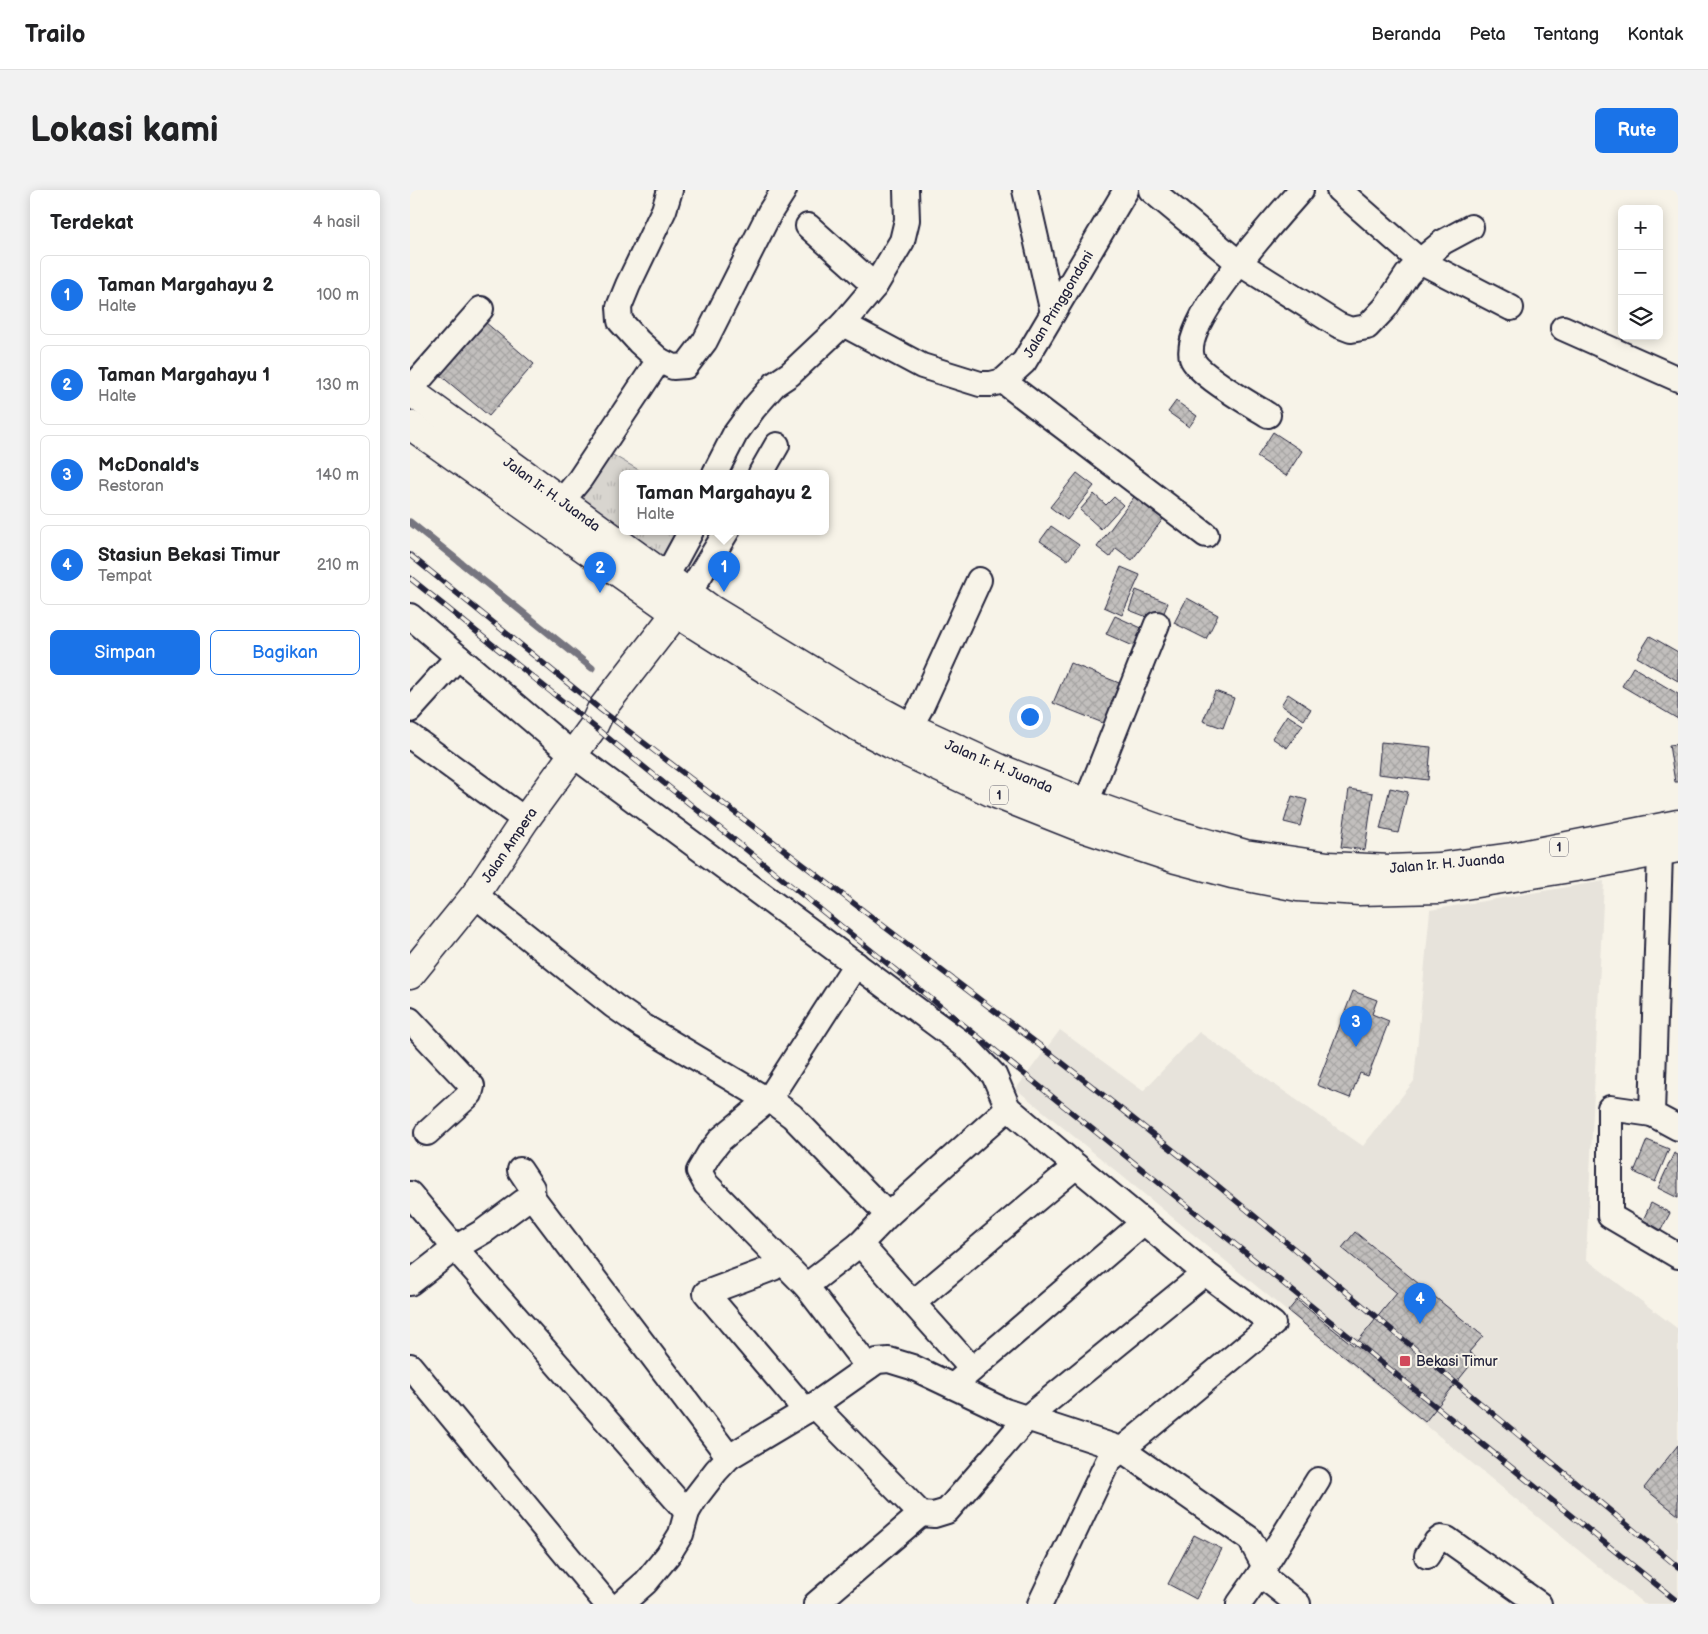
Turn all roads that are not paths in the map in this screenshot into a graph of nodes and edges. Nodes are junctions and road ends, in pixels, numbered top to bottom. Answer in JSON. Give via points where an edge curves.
{"nodes":[{"id":1,"x":670,"y":190,"type":"edge"},
{"id":2,"x":784,"y":190,"type":"edge"},
{"id":3,"x":906,"y":190,"type":"edge"},
{"id":4,"x":1025,"y":190,"type":"edge"},
{"id":5,"x":1126,"y":190,"type":"edge"},
{"id":6,"x":1151,"y":190,"type":"edge"},
{"id":7,"x":1301,"y":190,"type":"edge"},
{"id":8,"x":1339,"y":190,"type":"edge"},
{"id":9,"x":808,"y":226,"type":"dead end"},
{"id":10,"x":1471,"y":227,"type":"dead end"},
{"id":11,"x":1420,"y":261,"type":"junction"},
{"id":12,"x":1239,"y":263,"type":"junction"},
{"id":13,"x":875,"y":286,"type":"junction"},
{"id":14,"x":1511,"y":308,"type":"dead end"},
{"id":15,"x":481,"y":309,"type":"dead end"},
{"id":16,"x":1053,"y":313,"type":"junction"},
{"id":17,"x":843,"y":324,"type":"junction"},
{"id":18,"x":1563,"y":328,"type":"dead end"},
{"id":19,"x":659,"y":360,"type":"junction"},
{"id":20,"x":1678,"y":380,"type":"edge"},
{"id":21,"x":1003,"y":381,"type":"junction"},
{"id":22,"x":410,"y":391,"type":"edge"},
{"id":23,"x":1268,"y":416,"type":"dead end"},
{"id":24,"x":410,"y":424,"type":"edge"},
{"id":25,"x":777,"y":445,"type":"dead end"},
{"id":26,"x":716,"y":470,"type":"edge"},
{"id":27,"x":763,"y":470,"type":"edge"},
{"id":28,"x":562,"y":501,"type":"junction"},
{"id":29,"x":688,"y":535,"type":"edge"},
{"id":30,"x":724,"y":535,"type":"edge"},
{"id":31,"x":1206,"y":535,"type":"dead end"},
{"id":32,"x":666,"y":577,"type":"junction"},
{"id":33,"x":979,"y":580,"type":"dead end"},
{"id":34,"x":682,"y":603,"type":"junction"},
{"id":35,"x":410,"y":616,"type":"edge"},
{"id":36,"x":1157,"y":624,"type":"dead end"},
{"id":37,"x":458,"y":657,"type":"junction"},
{"id":38,"x":410,"y":710,"type":"edge"},
{"id":39,"x":910,"y":727,"type":"junction"},
{"id":40,"x":410,"y":736,"type":"edge"},
{"id":41,"x":572,"y":754,"type":"junction"},
{"id":42,"x":1086,"y":803,"type":"junction"},
{"id":43,"x":525,"y":820,"type":"junction"},
{"id":44,"x":1678,"y":824,"type":"edge"},
{"id":45,"x":1669,"y":850,"type":"edge"},
{"id":46,"x":1439,"y":878,"type":"junction"},
{"id":47,"x":475,"y":895,"type":"junction"},
{"id":48,"x":856,"y":964,"type":"junction"},
{"id":49,"x":410,"y":975,"type":"edge"},
{"id":50,"x":410,"y":1020,"type":"edge"},
{"id":51,"x":769,"y":1099,"type":"junction"},
{"id":52,"x":1008,"y":1108,"type":"junction"},
{"id":53,"x":1652,"y":1114,"type":"junction"},
{"id":54,"x":1678,"y":1128,"type":"edge"},
{"id":55,"x":427,"y":1133,"type":"dead end"},
{"id":56,"x":1076,"y":1166,"type":"junction"},
{"id":57,"x":520,"y":1170,"type":"dead end"},
{"id":58,"x":410,"y":1194,"type":"edge"},
{"id":59,"x":533,"y":1198,"type":"junction"},
{"id":60,"x":888,"y":1215,"type":"junction"},
{"id":61,"x":1144,"y":1222,"type":"junction"},
{"id":62,"x":860,"y":1244,"type":"junction"},
{"id":63,"x":455,"y":1248,"type":"junction"},
{"id":64,"x":1678,"y":1256,"type":"edge"},
{"id":65,"x":781,"y":1262,"type":"junction"},
{"id":66,"x":1205,"y":1273,"type":"junction"},
{"id":67,"x":410,"y":1283,"type":"edge"},
{"id":68,"x":806,"y":1286,"type":"junction"},
{"id":69,"x":913,"y":1303,"type":"junction"},
{"id":70,"x":410,"y":1366,"type":"edge"},
{"id":71,"x":868,"y":1367,"type":"junction"},
{"id":72,"x":972,"y":1369,"type":"junction"},
{"id":73,"x":953,"y":1386,"type":"junction"},
{"id":74,"x":810,"y":1408,"type":"junction"},
{"id":75,"x":1028,"y":1418,"type":"junction"},
{"id":76,"x":1121,"y":1449,"type":"junction"},
{"id":77,"x":729,"y":1457,"type":"junction"},
{"id":78,"x":1318,"y":1480,"type":"dead end"},
{"id":79,"x":687,"y":1512,"type":"junction"},
{"id":80,"x":921,"y":1514,"type":"junction"},
{"id":81,"x":1426,"y":1556,"type":"dead end"},
{"id":82,"x":1262,"y":1570,"type":"junction"},
{"id":83,"x":606,"y":1604,"type":"edge"},
{"id":84,"x":621,"y":1604,"type":"edge"},
{"id":85,"x":816,"y":1604,"type":"edge"},
{"id":86,"x":1040,"y":1604,"type":"edge"},
{"id":87,"x":1238,"y":1604,"type":"edge"},
{"id":88,"x":1298,"y":1604,"type":"edge"},
{"id":89,"x":1540,"y":1604,"type":"edge"}],
"edges":[{"from":1,"to":19,"type":"street","via":[[619,307],[620,321]]},
{"from":2,"to":19,"type":"street","via":[[705,341],[694,356],[686,366],[673,367]]},
{"from":3,"to":13,"type":"street","via":[[907,220],[902,241]]},
{"from":4,"to":16,"type":"street"},
{"from":5,"to":16,"type":"street","name":"Jalan Pringgondani"},
{"from":6,"to":12,"type":"street"},
{"from":7,"to":12,"type":"street"},
{"from":8,"to":11,"type":"street"},
{"from":9,"to":13,"type":"street"},
{"from":10,"to":11,"type":"street","via":[[1443,242]]},
{"from":11,"to":12,"type":"street","via":[[1368,327],[1351,330]]},
{"from":11,"to":14,"type":"street"},
{"from":12,"to":23,"type":"street","via":[[1201,318],[1191,342],[1192,359],[1208,376]]},
{"from":13,"to":17,"type":"street"},
{"from":15,"to":22,"type":"street"},
{"from":16,"to":21,"type":"street","name":"Jalan Pringgondani","via":[[1024,362]]},
{"from":17,"to":21,"type":"street","via":[[922,366],[980,384]]},
{"from":17,"to":26,"type":"street","via":[[775,384],[754,408],[734,434]]},
{"from":18,"to":20,"type":"street"},
{"from":19,"to":28,"type":"street"},
{"from":21,"to":31,"type":"street"},
{"from":22,"to":28,"type":"main road","name":"Jalan Ir. H. Juanda","number":"1"},
{"from":24,"to":34,"type":"main road","name":"Jalan Ir. H. Juanda","number":"1"},
{"from":25,"to":27,"type":"street"},
{"from":28,"to":32,"type":"main road","name":"Jalan Ir. H. Juanda","number":"1"},
{"from":29,"to":32,"type":"street"},
{"from":30,"to":34,"type":"street"},
{"from":32,"to":34,"type":"main road","name":"Jalan Ir. H. Juanda","number":"1"},
{"from":33,"to":39,"type":"street"},
{"from":34,"to":39,"type":"main road","name":"Jalan Ir. H. Juanda","number":"1","via":[[712,610]]},
{"from":34,"to":41,"type":"main road","name":"Jalan Ampera"},
{"from":34,"to":46,"type":"main road","name":"Jalan Ir. H. Juanda","number":"1","via":[[809,697],[851,722],[990,792],[1078,826],[1176,859],[1298,888],[1360,891]]},
{"from":35,"to":37,"type":"street"},
{"from":36,"to":42,"type":"street"},
{"from":37,"to":38,"type":"street"},
{"from":37,"to":41,"type":"street"},
{"from":39,"to":42,"type":"main road","name":"Jalan Ir. H. Juanda","number":"1"},
{"from":40,"to":43,"type":"street"},
{"from":41,"to":43,"type":"main road","name":"Jalan Ampera"},
{"from":41,"to":48,"type":"street"},
{"from":42,"to":46,"type":"main road","name":"Jalan Ir. H. Juanda","number":"1","via":[[1168,832],[1245,854],[1328,866],[1390,869]]},
{"from":43,"to":47,"type":"main road","name":"Jalan Ampera"},
{"from":44,"to":46,"type":"main road","name":"Jalan Ir. H. Juanda","number":"1","via":[[1512,857]]},
{"from":45,"to":46,"type":"main road","name":"Jalan Ir. H. Juanda","number":"1","via":[[1595,864]]},
{"from":45,"to":53,"type":"street"},
{"from":47,"to":49,"type":"main road","name":"Jalan Ampera"},
{"from":47,"to":51,"type":"street","via":[[614,1006]]},
{"from":48,"to":51,"type":"street"},
{"from":48,"to":52,"type":"street","via":[[967,1047],[994,1075]]},
{"from":50,"to":55,"type":"street","via":[[472,1086],[470,1094]]},
{"from":51,"to":60,"type":"street","via":[[792,1116]]},
{"from":51,"to":65,"type":"street","via":[[721,1140],[699,1171],[706,1184]]},
{"from":52,"to":56,"type":"street"},
{"from":52,"to":60,"type":"street"},
{"from":53,"to":54,"type":"street"},
{"from":53,"to":64,"type":"street","via":[[1610,1108],[1610,1216]]},
{"from":56,"to":61,"type":"street"},
{"from":56,"to":69,"type":"street"},
{"from":57,"to":59,"type":"street","via":[[532,1188]]},
{"from":58,"to":63,"type":"street"},
{"from":59,"to":63,"type":"street"},
{"from":59,"to":77,"type":"street"},
{"from":60,"to":62,"type":"street"},
{"from":61,"to":66,"type":"street"},
{"from":61,"to":72,"type":"street"},
{"from":62,"to":68,"type":"street"},
{"from":62,"to":69,"type":"street"},
{"from":63,"to":67,"type":"street"},
{"from":63,"to":79,"type":"street"},
{"from":65,"to":68,"type":"street"},
{"from":65,"to":74,"type":"street","via":[[706,1293]]},
{"from":66,"to":75,"type":"street"},
{"from":66,"to":76,"type":"street","via":[[1273,1324]]},
{"from":68,"to":71,"type":"street"},
{"from":69,"to":72,"type":"street"},
{"from":70,"to":83,"type":"street"},
{"from":71,"to":73,"type":"street","via":[[877,1361],[889,1360]]},
{"from":71,"to":74,"type":"street"},
{"from":72,"to":73,"type":"street"},
{"from":73,"to":75,"type":"street","via":[[980,1401]]},
{"from":74,"to":77,"type":"street"},
{"from":74,"to":80,"type":"street"},
{"from":75,"to":76,"type":"street"},
{"from":75,"to":80,"type":"street","via":[[947,1512]]},
{"from":76,"to":82,"type":"street","via":[[1250,1539]]},
{"from":76,"to":86,"type":"street","via":[[1108,1461]]},
{"from":77,"to":79,"type":"street"},
{"from":78,"to":82,"type":"street"},
{"from":79,"to":84,"type":"street","via":[[681,1534],[668,1555],[646,1582]]},
{"from":80,"to":85,"type":"street"},
{"from":81,"to":89,"type":"street","via":[[1436,1542],[1441,1538],[1447,1539]]},
{"from":82,"to":87,"type":"street"},
{"from":82,"to":88,"type":"street"}]}
